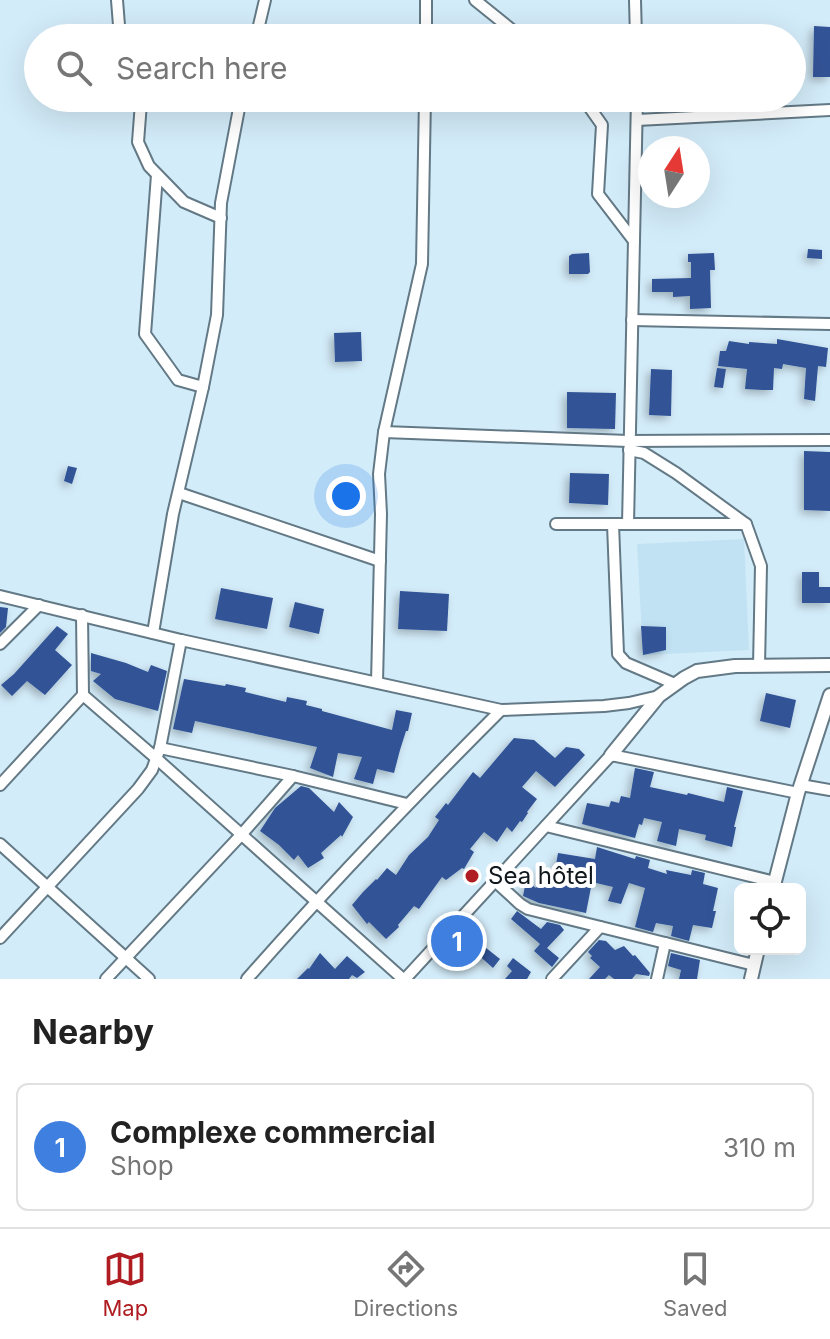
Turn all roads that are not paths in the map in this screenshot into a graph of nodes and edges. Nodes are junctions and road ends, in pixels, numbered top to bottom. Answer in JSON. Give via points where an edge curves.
{"nodes":[{"id":1,"x":117,"y":0,"type":"edge"},
{"id":2,"x":265,"y":0,"type":"edge"},
{"id":3,"x":426,"y":0,"type":"edge"},
{"id":4,"x":475,"y":0,"type":"edge"},
{"id":5,"x":635,"y":0,"type":"edge"},
{"id":6,"x":119,"y":24,"type":"edge"},
{"id":7,"x":259,"y":24,"type":"edge"},
{"id":8,"x":426,"y":24,"type":"edge"},
{"id":9,"x":505,"y":24,"type":"edge"},
{"id":10,"x":636,"y":24,"type":"edge"},
{"id":11,"x":830,"y":110,"type":"edge"},
{"id":12,"x":806,"y":111,"type":"edge"},
{"id":13,"x":140,"y":112,"type":"edge"},
{"id":14,"x":238,"y":112,"type":"edge"},
{"id":15,"x":425,"y":112,"type":"edge"},
{"id":16,"x":593,"y":112,"type":"edge"},
{"id":17,"x":637,"y":112,"type":"edge"},
{"id":18,"x":791,"y":112,"type":"edge"},
{"id":19,"x":637,"y":120,"type":"junction"},
{"id":20,"x":157,"y":175,"type":"junction"},
{"id":21,"x":221,"y":218,"type":"junction"},
{"id":22,"x":634,"y":241,"type":"junction"},
{"id":23,"x":632,"y":320,"type":"junction"},
{"id":24,"x":830,"y":324,"type":"edge"},
{"id":25,"x":203,"y":387,"type":"junction"},
{"id":26,"x":384,"y":432,"type":"junction"},
{"id":27,"x":830,"y":440,"type":"edge"},
{"id":28,"x":629,"y":445,"type":"junction"},
{"id":29,"x":179,"y":493,"type":"junction"},
{"id":30,"x":556,"y":524,"type":"dead end"},
{"id":31,"x":613,"y":524,"type":"junction"},
{"id":32,"x":628,"y":524,"type":"junction"},
{"id":33,"x":746,"y":524,"type":"junction"},
{"id":34,"x":380,"y":561,"type":"junction"},
{"id":35,"x":0,"y":596,"type":"edge"},
{"id":36,"x":39,"y":605,"type":"junction"},
{"id":37,"x":82,"y":615,"type":"junction"},
{"id":38,"x":153,"y":633,"type":"junction"},
{"id":39,"x":181,"y":640,"type":"junction"},
{"id":40,"x":0,"y":644,"type":"edge"},
{"id":41,"x":830,"y":665,"type":"edge"},
{"id":42,"x":759,"y":666,"type":"junction"},
{"id":43,"x":377,"y":682,"type":"junction"},
{"id":44,"x":675,"y":684,"type":"junction"},
{"id":45,"x":83,"y":695,"type":"junction"},
{"id":46,"x":830,"y":695,"type":"edge"},
{"id":47,"x":659,"y":696,"type":"junction"},
{"id":48,"x":501,"y":710,"type":"junction"},
{"id":49,"x":159,"y":754,"type":"junction"},
{"id":50,"x":611,"y":755,"type":"junction"},
{"id":51,"x":293,"y":776,"type":"junction"},
{"id":52,"x":0,"y":785,"type":"edge"},
{"id":53,"x":799,"y":789,"type":"junction"},
{"id":54,"x":830,"y":790,"type":"edge"},
{"id":55,"x":407,"y":804,"type":"junction"},
{"id":56,"x":546,"y":826,"type":"junction"},
{"id":57,"x":241,"y":835,"type":"junction"},
{"id":58,"x":0,"y":844,"type":"edge"},
{"id":59,"x":495,"y":881,"type":"junction"},
{"id":60,"x":766,"y":883,"type":"edge"},
{"id":61,"x":775,"y":883,"type":"edge"},
{"id":62,"x":47,"y":887,"type":"junction"},
{"id":63,"x":316,"y":901,"type":"junction"},
{"id":64,"x":600,"y":927,"type":"junction"},
{"id":65,"x":0,"y":938,"type":"edge"},
{"id":66,"x":665,"y":943,"type":"junction"},
{"id":67,"x":756,"y":955,"type":"edge"},
{"id":68,"x":125,"y":958,"type":"junction"},
{"id":69,"x":754,"y":965,"type":"junction"},
{"id":70,"x":106,"y":979,"type":"edge"},
{"id":71,"x":149,"y":979,"type":"edge"},
{"id":72,"x":247,"y":979,"type":"edge"},
{"id":73,"x":404,"y":979,"type":"edge"},
{"id":74,"x":552,"y":979,"type":"edge"},
{"id":75,"x":657,"y":979,"type":"edge"},
{"id":76,"x":751,"y":979,"type":"edge"}],
"edges":[{"from":1,"to":6,"type":"street"},
{"from":2,"to":7,"type":"street"},
{"from":3,"to":8,"type":"street"},
{"from":4,"to":9,"type":"street"},
{"from":5,"to":10,"type":"street"},
{"from":11,"to":12,"type":"street"},
{"from":13,"to":20,"type":"street","via":[[138,142]]},
{"from":14,"to":21,"type":"street"},
{"from":15,"to":26,"type":"street","via":[[422,264]]},
{"from":16,"to":22,"type":"street","via":[[602,125],[598,194]]},
{"from":17,"to":19,"type":"street"},
{"from":18,"to":19,"type":"street"},
{"from":19,"to":22,"type":"street"},
{"from":20,"to":21,"type":"street","via":[[184,202]]},
{"from":20,"to":25,"type":"street","via":[[145,334],[178,380]]},
{"from":21,"to":25,"type":"street","via":[[217,315]]},
{"from":22,"to":23,"type":"street"},
{"from":23,"to":24,"type":"street"},
{"from":23,"to":28,"type":"street"},
{"from":25,"to":29,"type":"street"},
{"from":26,"to":28,"type":"street"},
{"from":26,"to":34,"type":"street"},
{"from":27,"to":28,"type":"street"},
{"from":28,"to":32,"type":"street"},
{"from":28,"to":33,"type":"street"},
{"from":29,"to":34,"type":"street"},
{"from":29,"to":38,"type":"street"},
{"from":30,"to":31,"type":"street"},
{"from":31,"to":32,"type":"street"},
{"from":31,"to":44,"type":"street","via":[[618,654],[626,663]]},
{"from":32,"to":33,"type":"street"},
{"from":33,"to":42,"type":"street","via":[[761,566]]},
{"from":34,"to":43,"type":"street"},
{"from":35,"to":36,"type":"street"},
{"from":36,"to":37,"type":"street"},
{"from":36,"to":40,"type":"street"},
{"from":37,"to":38,"type":"street"},
{"from":37,"to":45,"type":"street"},
{"from":38,"to":39,"type":"street"},
{"from":39,"to":43,"type":"street"},
{"from":39,"to":49,"type":"street"},
{"from":41,"to":42,"type":"street"},
{"from":42,"to":44,"type":"street","via":[[697,671]]},
{"from":43,"to":48,"type":"street"},
{"from":44,"to":47,"type":"street"},
{"from":45,"to":49,"type":"street"},
{"from":45,"to":52,"type":"street"},
{"from":46,"to":53,"type":"street"},
{"from":47,"to":48,"type":"street","via":[[604,706]]},
{"from":47,"to":50,"type":"street"},
{"from":48,"to":55,"type":"street"},
{"from":49,"to":51,"type":"street"},
{"from":49,"to":57,"type":"street"},
{"from":49,"to":62,"type":"street","via":[[144,782]]},
{"from":50,"to":53,"type":"street"},
{"from":50,"to":56,"type":"street"},
{"from":51,"to":55,"type":"street"},
{"from":51,"to":57,"type":"street"},
{"from":53,"to":54,"type":"street"},
{"from":53,"to":61,"type":"street"},
{"from":55,"to":63,"type":"street"},
{"from":56,"to":59,"type":"street"},
{"from":56,"to":60,"type":"street"},
{"from":57,"to":63,"type":"street"},
{"from":57,"to":68,"type":"street"},
{"from":58,"to":62,"type":"street"},
{"from":59,"to":64,"type":"street","via":[[528,909]]},
{"from":59,"to":73,"type":"street"},
{"from":62,"to":65,"type":"street"},
{"from":62,"to":68,"type":"street"},
{"from":63,"to":72,"type":"street"},
{"from":63,"to":73,"type":"street"},
{"from":64,"to":66,"type":"street"},
{"from":64,"to":74,"type":"street"},
{"from":66,"to":69,"type":"street"},
{"from":66,"to":75,"type":"street"},
{"from":67,"to":69,"type":"street"},
{"from":68,"to":70,"type":"street"},
{"from":68,"to":71,"type":"street"},
{"from":69,"to":76,"type":"street"}]}
